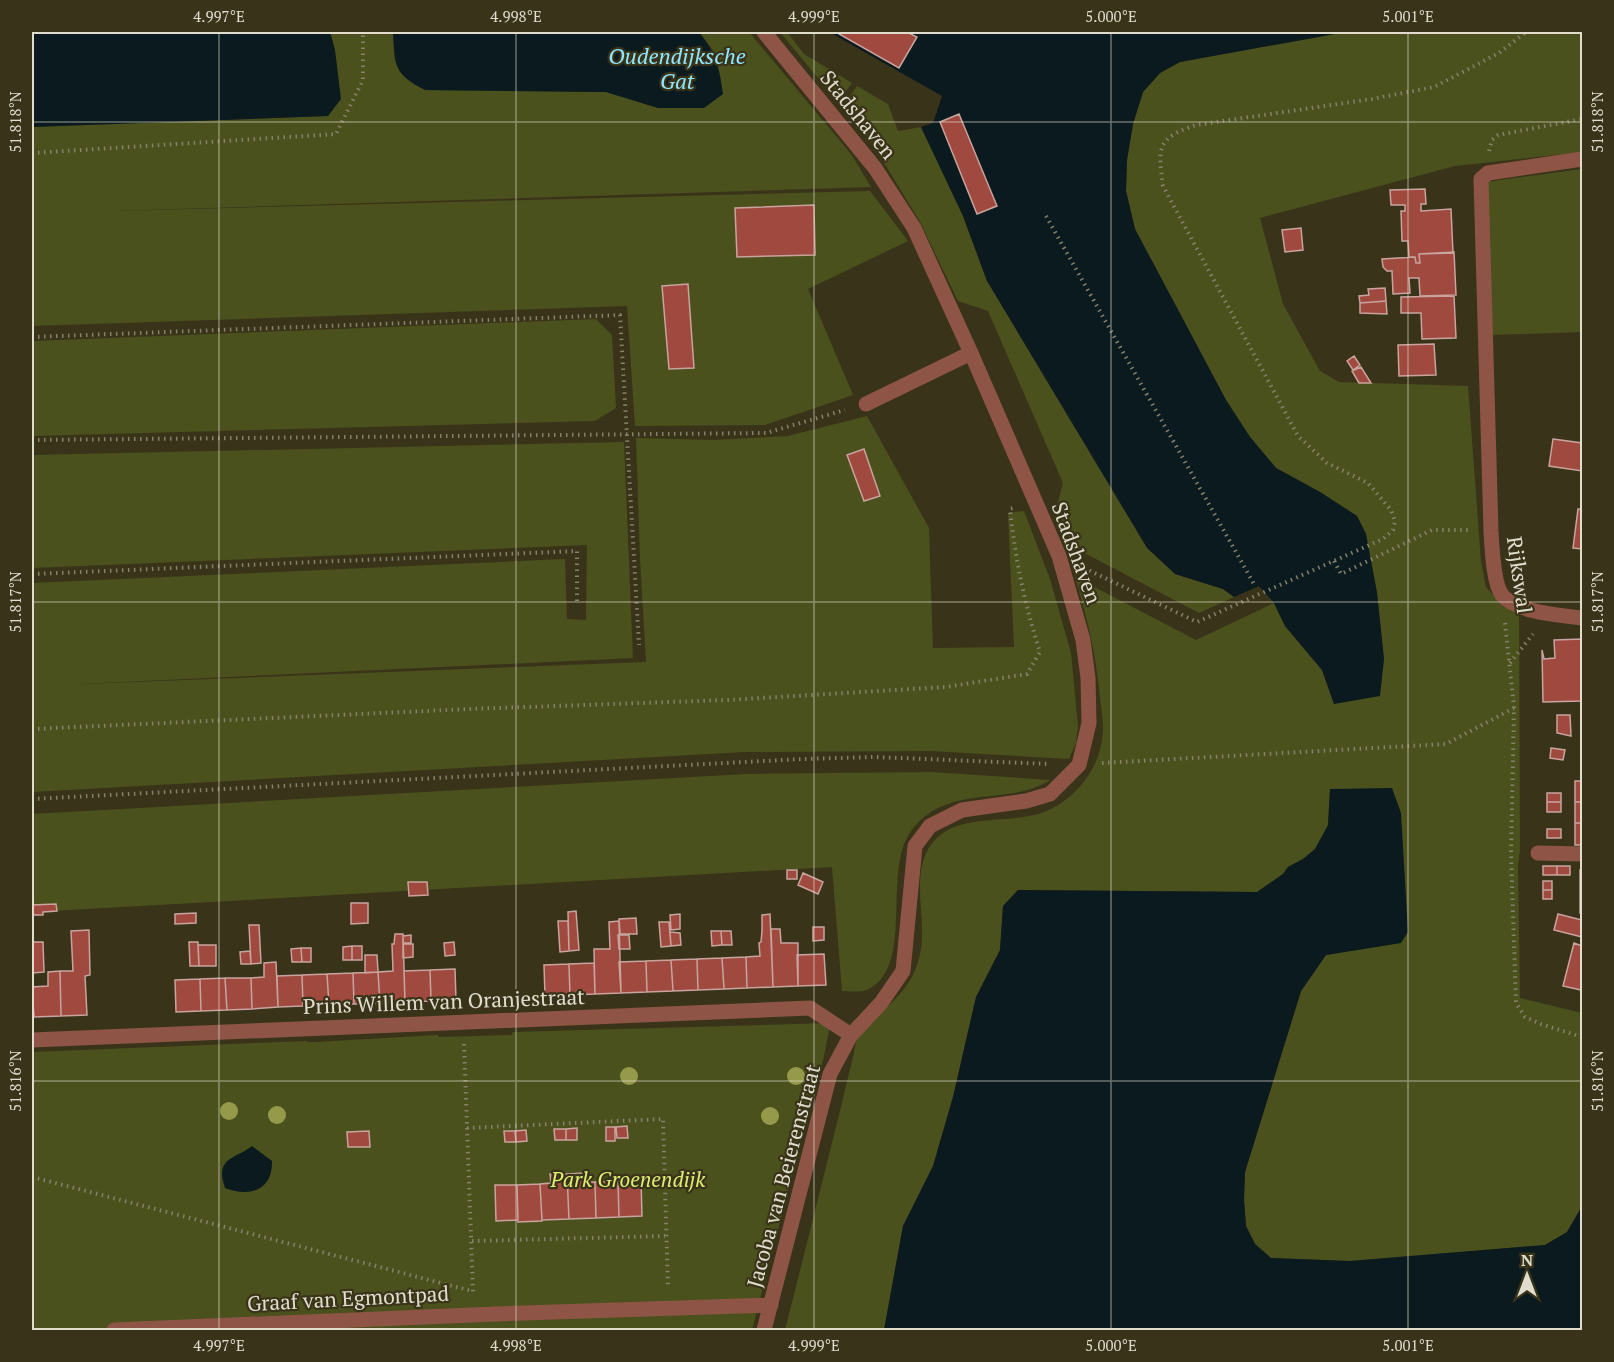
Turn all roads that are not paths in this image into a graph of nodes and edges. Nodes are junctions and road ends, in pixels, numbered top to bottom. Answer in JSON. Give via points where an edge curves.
{"nodes":[{"id":1,"x":764,"y":32,"type":"edge"},
{"id":2,"x":1582,"y":159,"type":"edge"},
{"id":3,"x":971,"y":353,"type":"junction"},
{"id":4,"x":866,"y":404,"type":"road end"},
{"id":5,"x":1582,"y":618,"type":"edge"},
{"id":6,"x":1539,"y":853,"type":"dead end"},
{"id":7,"x":1582,"y":854,"type":"edge"},
{"id":8,"x":851,"y":1035,"type":"junction"},
{"id":9,"x":32,"y":1040,"type":"edge"},
{"id":10,"x":771,"y":1305,"type":"junction"},
{"id":11,"x":114,"y":1330,"type":"edge"},
{"id":12,"x":765,"y":1330,"type":"edge"}],
"edges":[{"from":1,"to":3,"type":"street","name":"Stadshaven","via":[[875,168],[899,204],[914,228]]},
{"from":2,"to":5,"type":"street","name":"Rijkswal","via":[[1488,173],[1481,179],[1494,570],[1502,595],[1520,607]]},
{"from":3,"to":4,"type":"street"},
{"from":3,"to":8,"type":"street","name":"Stadshaven","via":[[1059,556],[1083,640],[1089,723],[1079,765],[1050,794],[962,810],[930,826],[915,846],[903,971],[881,1003]]},
{"from":6,"to":7,"type":"street"},
{"from":8,"to":9,"type":"street","name":"Prins Willem van Oranjestraat","via":[[810,1008]]},
{"from":8,"to":10,"type":"street","name":"Jacoba van Beierenstraat","via":[[830,1074]]},
{"from":10,"to":11,"type":"street","name":"Graaf van Egmontpad"},
{"from":10,"to":12,"type":"street","name":"Jacoba van Beierenstraat"}]}
